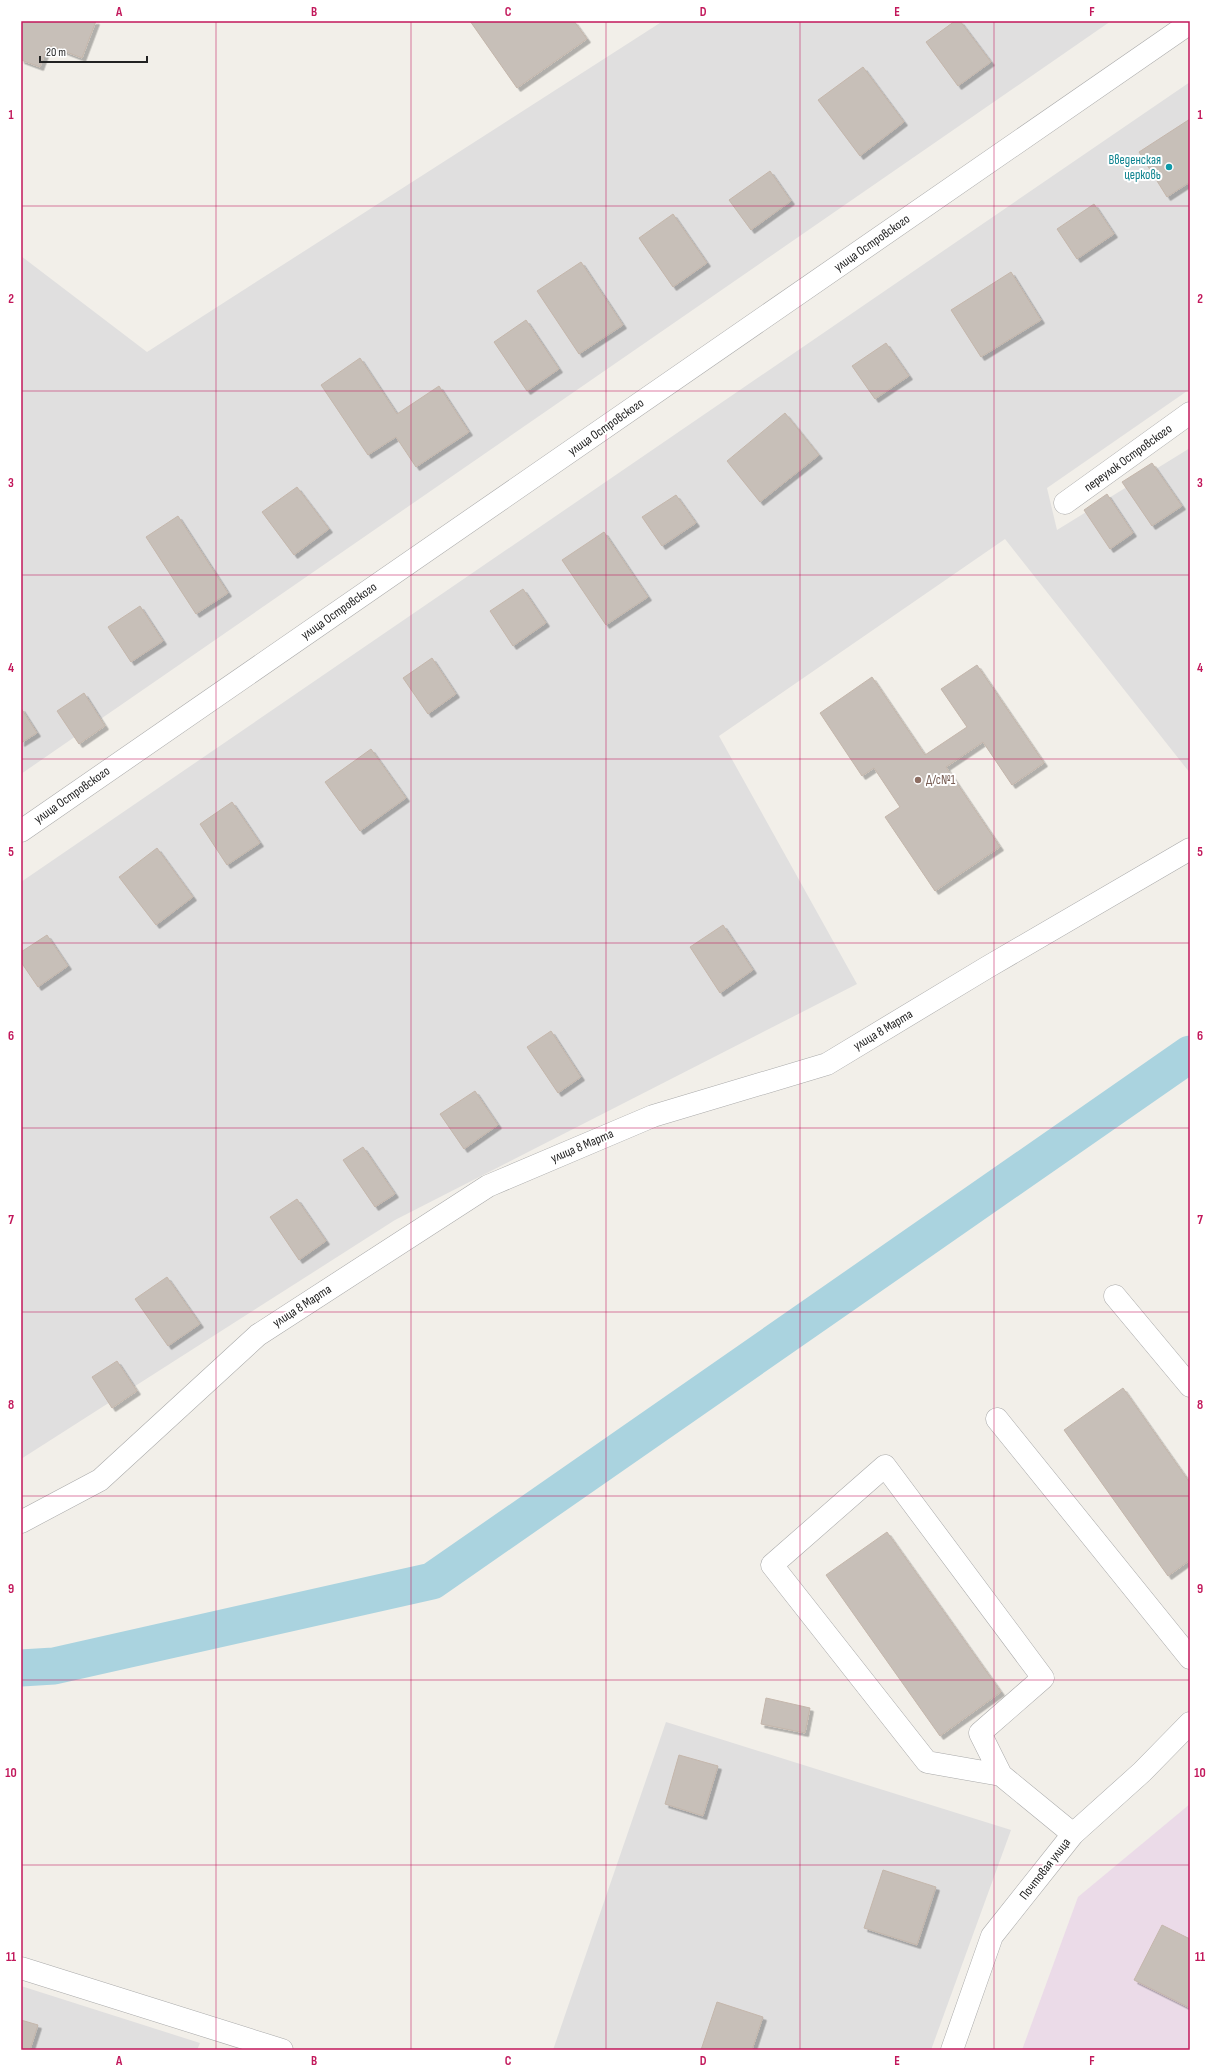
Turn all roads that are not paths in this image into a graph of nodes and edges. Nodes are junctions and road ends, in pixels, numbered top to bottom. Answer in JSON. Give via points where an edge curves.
{"nodes":[{"id":1,"x":1190,"y":23,"type":"edge"},
{"id":2,"x":1190,"y":413,"type":"edge"},
{"id":3,"x":1065,"y":503,"type":"dead end"},
{"id":4,"x":21,"y":831,"type":"edge"},
{"id":5,"x":1190,"y":849,"type":"edge"},
{"id":6,"x":1115,"y":1296,"type":"dead end"},
{"id":7,"x":1190,"y":1386,"type":"edge"},
{"id":8,"x":997,"y":1419,"type":"dead end"},
{"id":9,"x":21,"y":1522,"type":"edge"},
{"id":10,"x":1190,"y":1658,"type":"edge"},
{"id":11,"x":1190,"y":1723,"type":"edge"},
{"id":12,"x":1002,"y":1775,"type":"junction"},
{"id":13,"x":1073,"y":1834,"type":"junction"},
{"id":14,"x":21,"y":1968,"type":"edge"},
{"id":15,"x":282,"y":2050,"type":"edge"},
{"id":16,"x":952,"y":2050,"type":"edge"}],
"edges":[{"from":1,"to":4,"type":"street","name":"улица Островского"},
{"from":2,"to":3,"type":"street","name":"переулок Островского"},
{"from":5,"to":9,"type":"street","name":"улица 8 Марта","via":[[827,1064],[654,1116],[488,1186],[258,1335],[100,1480]]},
{"from":6,"to":7,"type":"street"},
{"from":8,"to":10,"type":"street"},
{"from":11,"to":13,"type":"street","name":"Почтовая улица","via":[[1142,1772]]},
{"from":12,"to":12,"type":"street","via":[[927,1762],[772,1565],[885,1466],[1043,1678],[980,1733]]},
{"from":12,"to":13,"type":"street"},
{"from":13,"to":16,"type":"street","name":"Почтовая улица","via":[[992,1936]]},
{"from":14,"to":15,"type":"street"}]}
